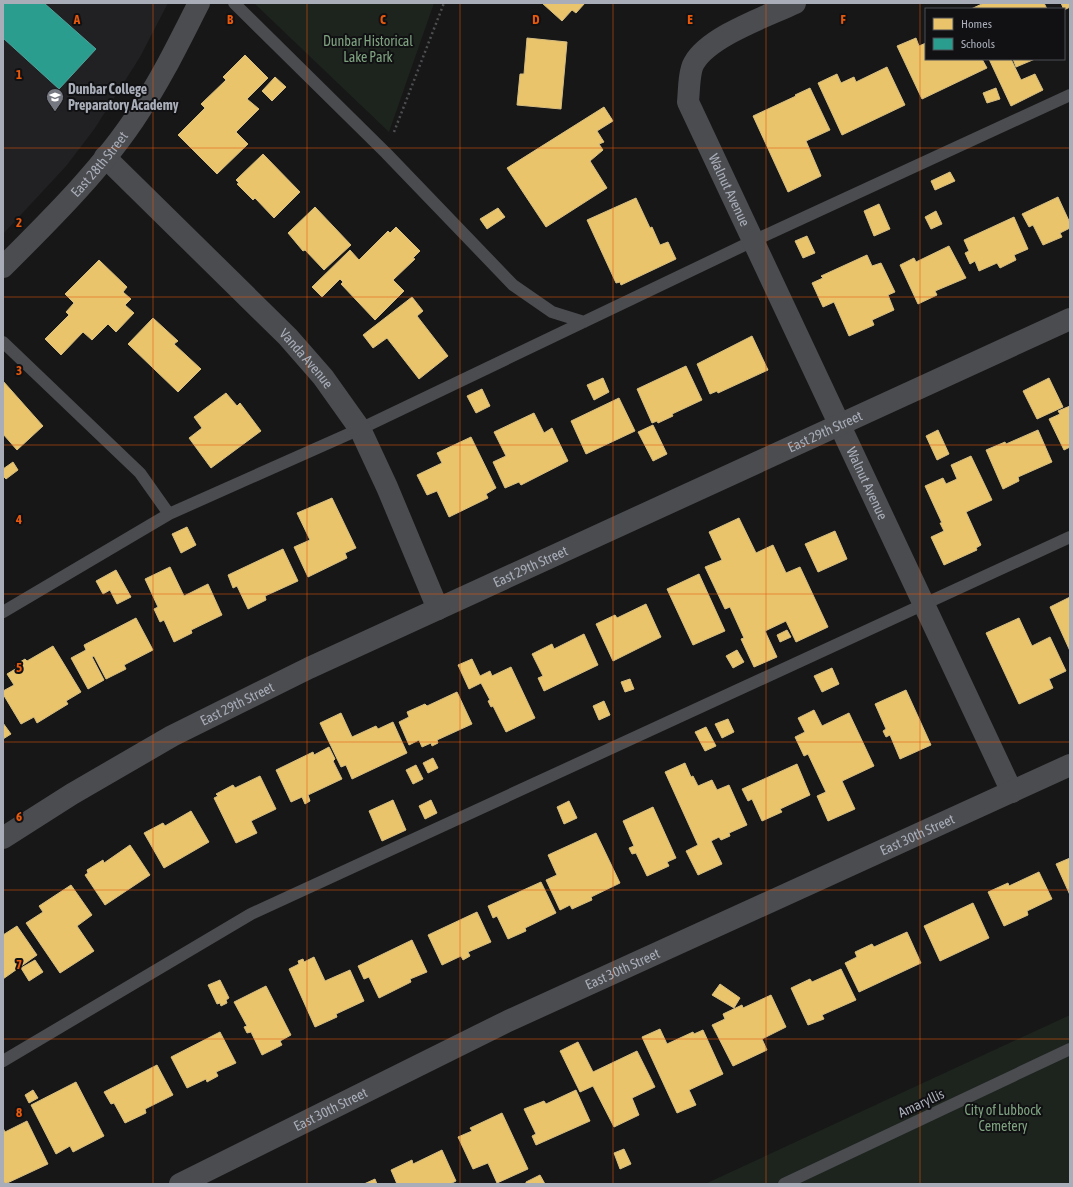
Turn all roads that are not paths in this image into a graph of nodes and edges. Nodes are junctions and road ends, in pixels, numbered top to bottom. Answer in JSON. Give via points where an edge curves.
{"nodes":[{"id":1,"x":198,"y":3,"type":"edge"},
{"id":2,"x":234,"y":3,"type":"edge"},
{"id":3,"x":795,"y":3,"type":"edge"},
{"id":4,"x":1070,"y":95,"type":"edge"},
{"id":5,"x":105,"y":157,"type":"junction"},
{"id":6,"x":754,"y":241,"type":"junction"},
{"id":7,"x":3,"y":267,"type":"edge"},
{"id":8,"x":1070,"y":319,"type":"edge"},
{"id":9,"x":584,"y":322,"type":"junction"},
{"id":10,"x":3,"y":342,"type":"edge"},
{"id":11,"x":840,"y":425,"type":"junction"},
{"id":12,"x":360,"y":429,"type":"junction"},
{"id":13,"x":169,"y":514,"type":"junction"},
{"id":14,"x":1070,"y":537,"type":"edge"},
{"id":15,"x":925,"y":605,"type":"junction"},
{"id":16,"x":438,"y":609,"type":"junction"},
{"id":17,"x":3,"y":612,"type":"edge"},
{"id":18,"x":1070,"y":765,"type":"edge"},
{"id":19,"x":1012,"y":792,"type":"junction"},
{"id":20,"x":3,"y":838,"type":"edge"},
{"id":21,"x":1070,"y":1049,"type":"edge"},
{"id":22,"x":3,"y":1061,"type":"edge"},
{"id":23,"x":180,"y":1184,"type":"edge"},
{"id":24,"x":784,"y":1184,"type":"edge"}],
"edges":[{"from":1,"to":5,"type":"street","name":"East 28th Street","via":[[139,113]]},
{"from":2,"to":9,"type":"lane","via":[[386,153],[512,285],[552,312]]},
{"from":3,"to":6,"type":"street","name":"Walnut Avenue","via":[[736,30],[705,48],[693,64],[688,102]]},
{"from":4,"to":6,"type":"lane"},
{"from":5,"to":7,"type":"street","name":"East 28th Street","via":[[49,221]]},
{"from":5,"to":12,"type":"street","name":"Vanda Avenue","via":[[288,337],[322,377]]},
{"from":6,"to":9,"type":"lane"},
{"from":6,"to":11,"type":"street","name":"Walnut Avenue"},
{"from":8,"to":11,"type":"street","name":"East 29th Street"},
{"from":9,"to":12,"type":"lane"},
{"from":10,"to":13,"type":"lane","via":[[140,473]]},
{"from":11,"to":15,"type":"street","name":"Walnut Avenue"},
{"from":11,"to":16,"type":"street","name":"East 29th Street"},
{"from":12,"to":13,"type":"lane"},
{"from":12,"to":16,"type":"street","name":"Vanda Avenue"},
{"from":13,"to":17,"type":"lane"},
{"from":14,"to":15,"type":"lane"},
{"from":15,"to":19,"type":"street","name":"Walnut Avenue"},
{"from":15,"to":22,"type":"lane","via":[[251,914]]},
{"from":16,"to":20,"type":"street","name":"East 29th Street","via":[[309,668],[172,736],[72,794]]},
{"from":18,"to":19,"type":"street","name":"East 30th Street"},
{"from":19,"to":23,"type":"street","name":"East 30th Street","via":[[508,1022]]},
{"from":21,"to":24,"type":"lane","name":"Amaryllis"}]}
